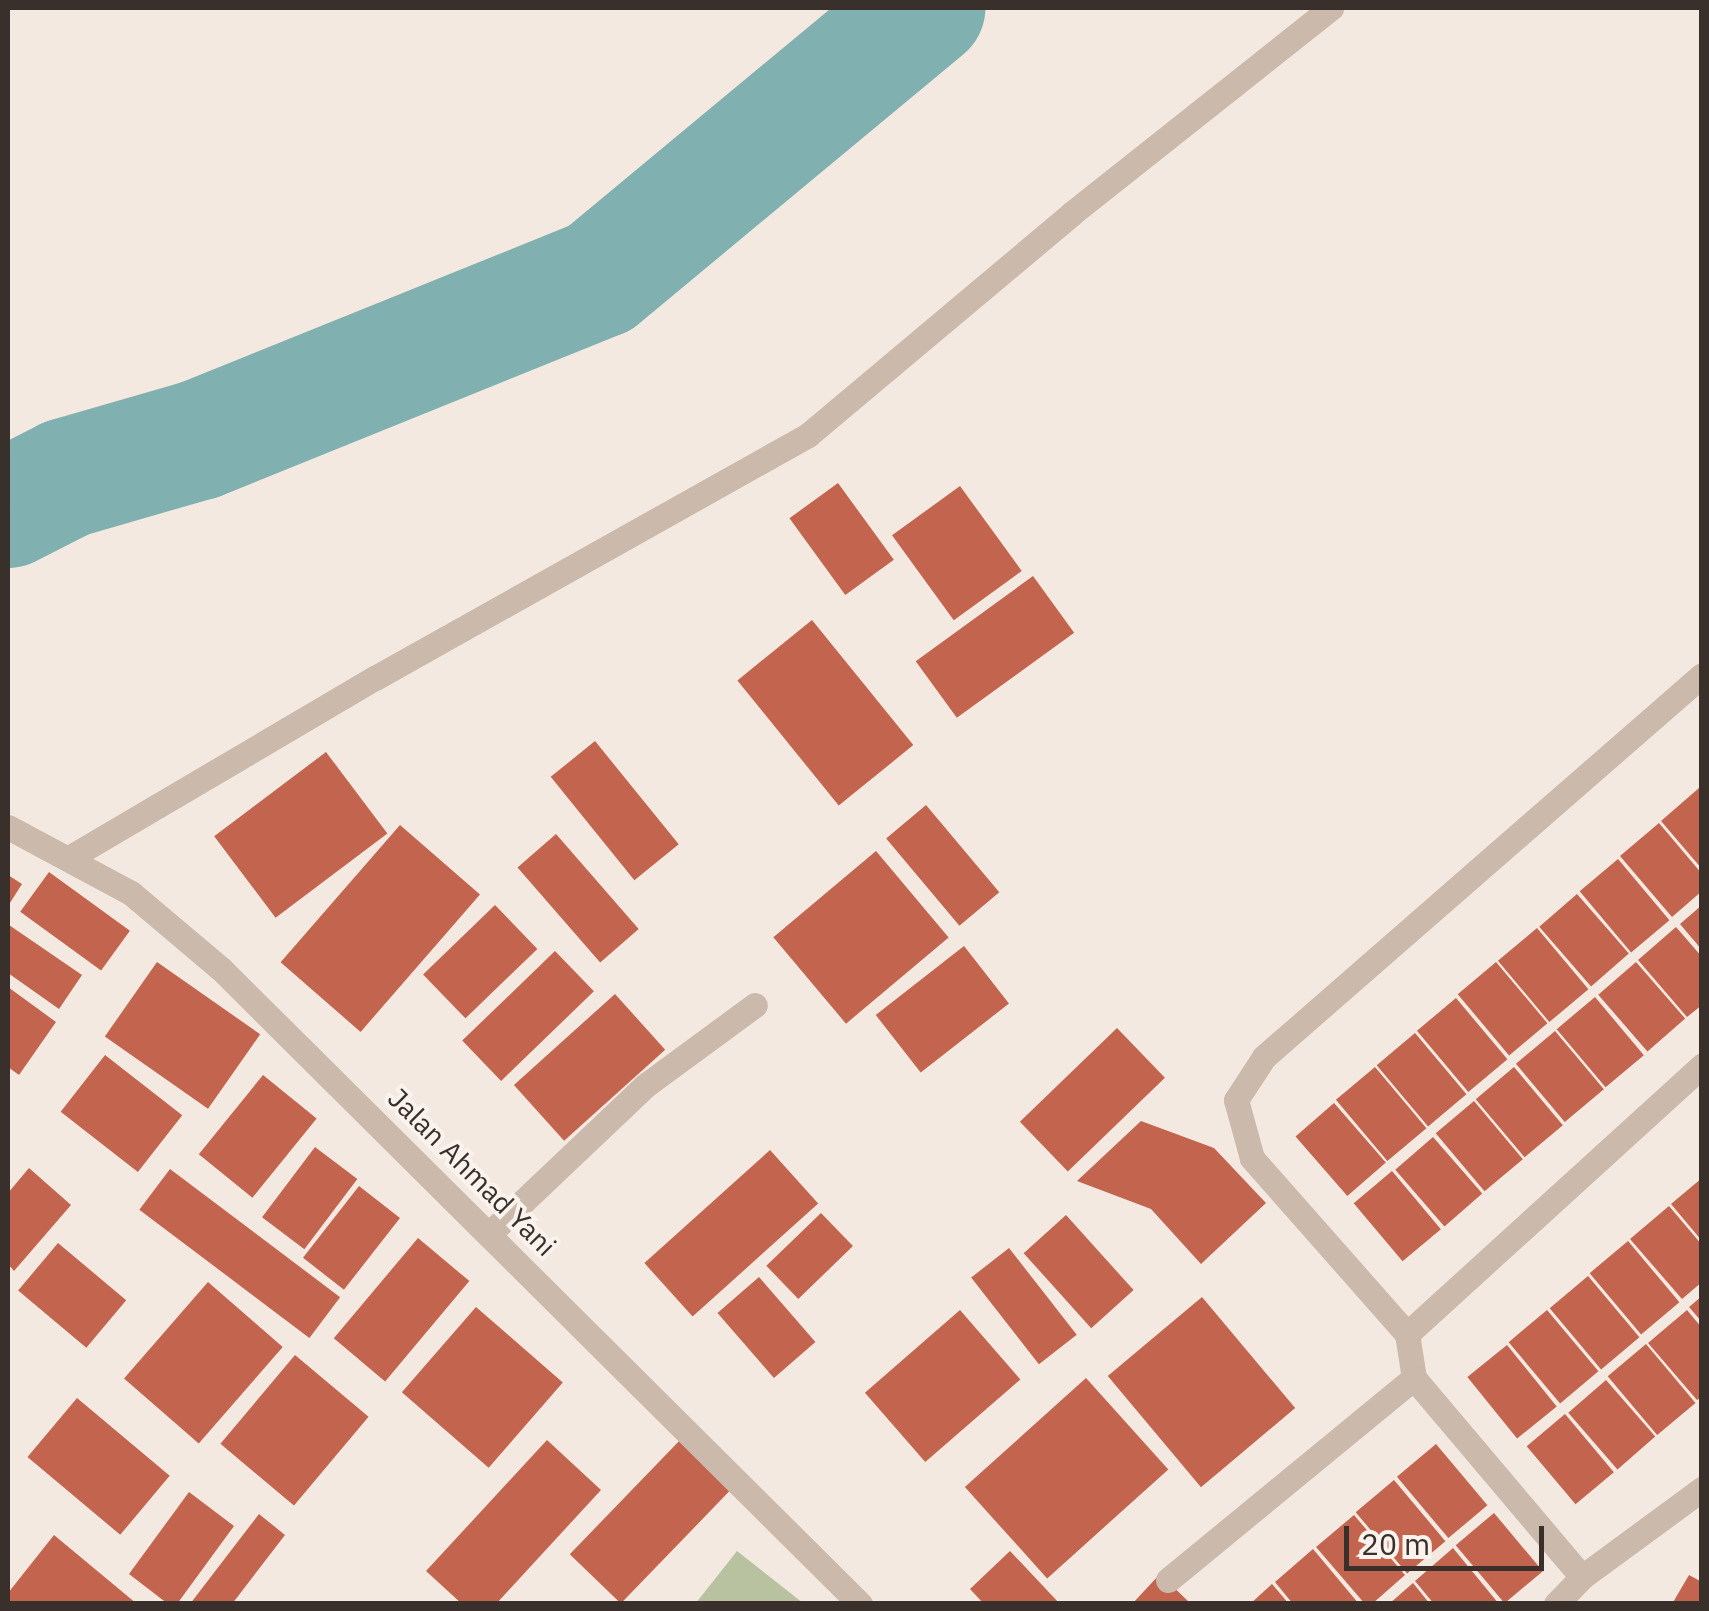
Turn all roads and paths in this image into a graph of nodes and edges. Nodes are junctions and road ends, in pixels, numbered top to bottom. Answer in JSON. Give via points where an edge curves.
{"nodes":[{"id":1,"x":1331,"y":8,"type":"edge"},
{"id":2,"x":1702,"y":675,"type":"edge"},
{"id":3,"x":8,"y":827,"type":"edge"},
{"id":4,"x":69,"y":858,"type":"junction"},
{"id":5,"x":755,"y":1005,"type":"dead end"},
{"id":6,"x":1702,"y":1066,"type":"edge"},
{"id":7,"x":491,"y":1232,"type":"junction"},
{"id":8,"x":1407,"y":1334,"type":"junction"},
{"id":9,"x":1414,"y":1378,"type":"junction"},
{"id":10,"x":1702,"y":1489,"type":"edge"},
{"id":11,"x":1582,"y":1577,"type":"junction"},
{"id":12,"x":1168,"y":1580,"type":"dead end"},
{"id":13,"x":860,"y":1604,"type":"edge"},
{"id":14,"x":1556,"y":1604,"type":"edge"}],
"edges":[{"from":1,"to":4,"type":"street","via":[[808,435]]},
{"from":2,"to":8,"type":"street","via":[[1264,1057],[1236,1100],[1252,1158]]},
{"from":3,"to":4,"type":"street","name":"Jalan Ahmad Yani"},
{"from":4,"to":7,"type":"street","name":"Jalan Ahmad Yani","via":[[132,893],[221,969]]},
{"from":5,"to":7,"type":"street","via":[[646,1085]]},
{"from":6,"to":8,"type":"street"},
{"from":7,"to":13,"type":"street","name":"Jalan Ahmad Yani"},
{"from":8,"to":9,"type":"street"},
{"from":9,"to":11,"type":"street"},
{"from":9,"to":12,"type":"street"},
{"from":10,"to":11,"type":"street"},
{"from":11,"to":14,"type":"street"}]}
